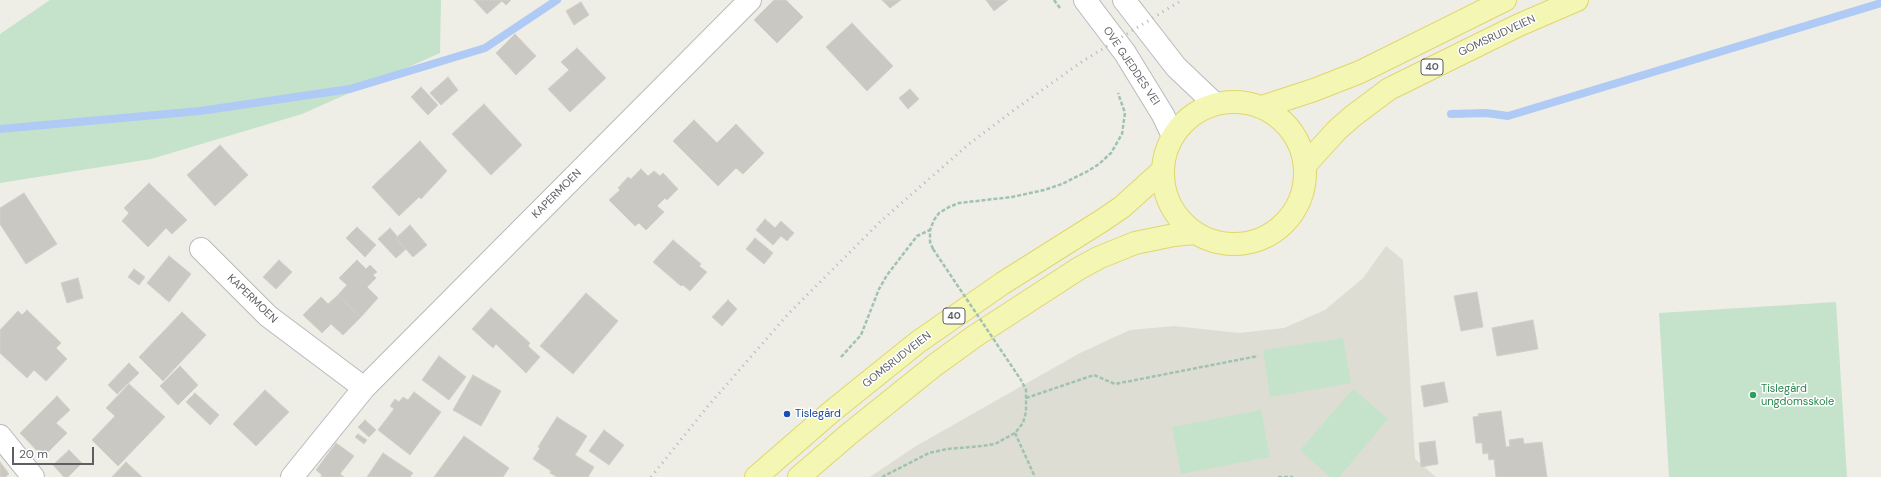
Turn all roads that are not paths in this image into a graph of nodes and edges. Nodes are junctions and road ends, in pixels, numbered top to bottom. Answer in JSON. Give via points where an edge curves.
{"nodes":[{"id":1,"x":750,"y":0,"type":"edge"},
{"id":2,"x":1085,"y":0,"type":"edge"},
{"id":3,"x":1124,"y":0,"type":"edge"},
{"id":4,"x":1505,"y":0,"type":"edge"},
{"id":5,"x":1577,"y":0,"type":"edge"},
{"id":6,"x":1215,"y":104,"type":"junction"},
{"id":7,"x":1262,"y":107,"type":"junction"},
{"id":8,"x":1173,"y":136,"type":"junction"},
{"id":9,"x":1306,"y":164,"type":"junction"},
{"id":10,"x":1163,"y":170,"type":"junction"},
{"id":11,"x":1195,"y":233,"type":"junction"},
{"id":12,"x":201,"y":249,"type":"dead end"},
{"id":13,"x":364,"y":388,"type":"junction"},
{"id":14,"x":0,"y":436,"type":"edge"},
{"id":15,"x":33,"y":477,"type":"edge"},
{"id":16,"x":292,"y":477,"type":"edge"},
{"id":17,"x":756,"y":477,"type":"edge"},
{"id":18,"x":798,"y":477,"type":"edge"}],
"edges":[{"from":1,"to":13,"type":"street","name":"KAPERMOEN"},
{"from":2,"to":8,"type":"street","name":"OVE GJEDDES VEI","via":[[1125,53],[1156,101]]},
{"from":3,"to":6,"type":"street","via":[[1176,67]]},
{"from":4,"to":7,"type":"main road","number":"40","via":[[1360,72]]},
{"from":5,"to":9,"type":"main road","name":"GOMSRUDVEIEN","number":"40","via":[[1519,25],[1389,89],[1337,130]]},
{"from":6,"to":7,"type":"main road","via":[[1246,102]]},
{"from":6,"to":8,"type":"main road","via":[[1198,111],[1184,122]]},
{"from":7,"to":9,"type":"main road","via":[[1283,121],[1293,132]]},
{"from":8,"to":10,"type":"main road","via":[[1166,152]]},
{"from":9,"to":11,"type":"main road","via":[[1304,192],[1288,221],[1275,232],[1260,240],[1244,244],[1210,241]]},
{"from":10,"to":11,"type":"main road","via":[[1167,199],[1184,224]]},
{"from":10,"to":17,"type":"main road","name":"GOMSRUDVEIEN","number":"40","via":[[1122,207],[1003,283],[918,342]]},
{"from":11,"to":18,"type":"main road","number":"40","via":[[1135,243],[1078,269],[935,365]]},
{"from":12,"to":13,"type":"street","name":"KAPERMOEN","via":[[268,316]]},
{"from":13,"to":16,"type":"street","name":"KAPERMOEN"},
{"from":14,"to":15,"type":"street"}]}
